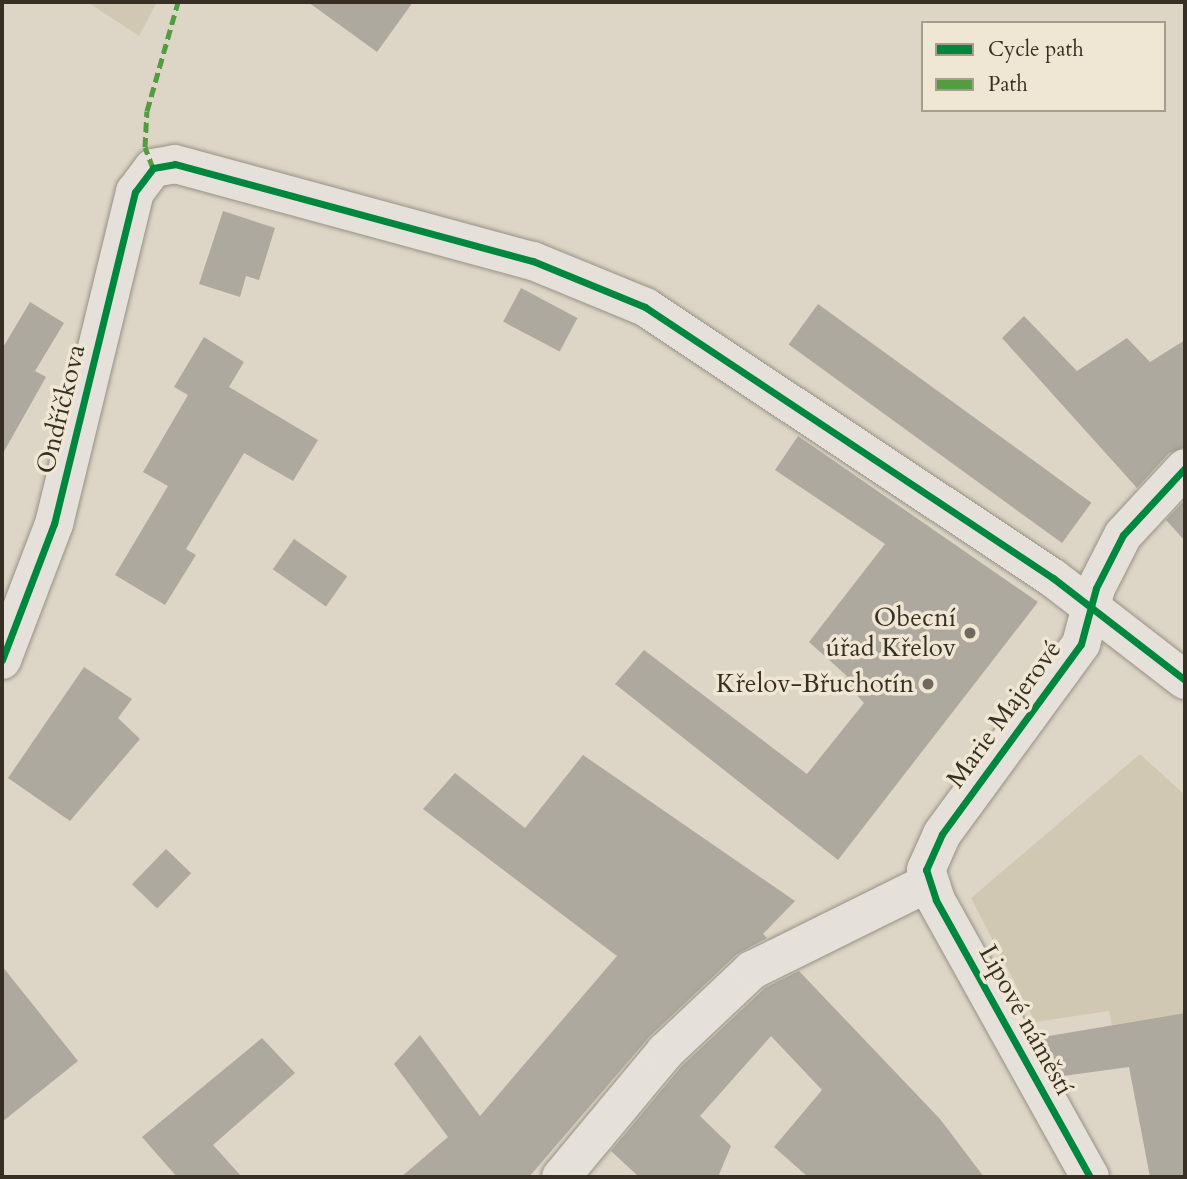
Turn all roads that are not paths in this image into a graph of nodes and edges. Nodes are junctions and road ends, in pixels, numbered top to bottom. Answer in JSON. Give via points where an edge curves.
{"nodes":[{"id":1,"x":1185,"y":468,"type":"edge"},
{"id":2,"x":1091,"y":605,"type":"junction"},
{"id":3,"x":2,"y":660,"type":"edge"},
{"id":4,"x":1185,"y":680,"type":"edge"},
{"id":5,"x":928,"y":883,"type":"junction"},
{"id":6,"x":561,"y":1177,"type":"edge"},
{"id":7,"x":1090,"y":1177,"type":"edge"}],
"edges":[{"from":1,"to":2,"type":"street","name":"Marie Majerové","via":[[1123,535]]},
{"from":2,"to":3,"type":"street","name":"Ondříčkova","via":[[645,307],[533,261],[189,165],[153,168],[135,192],[54,524]]},
{"from":2,"to":4,"type":"street"},
{"from":2,"to":5,"type":"street","name":"Marie Majerové","via":[[1070,662],[931,852]]},
{"from":5,"to":6,"type":"street","via":[[752,970],[665,1052]]},
{"from":5,"to":7,"type":"street","name":"Lipové náměstí"}]}
